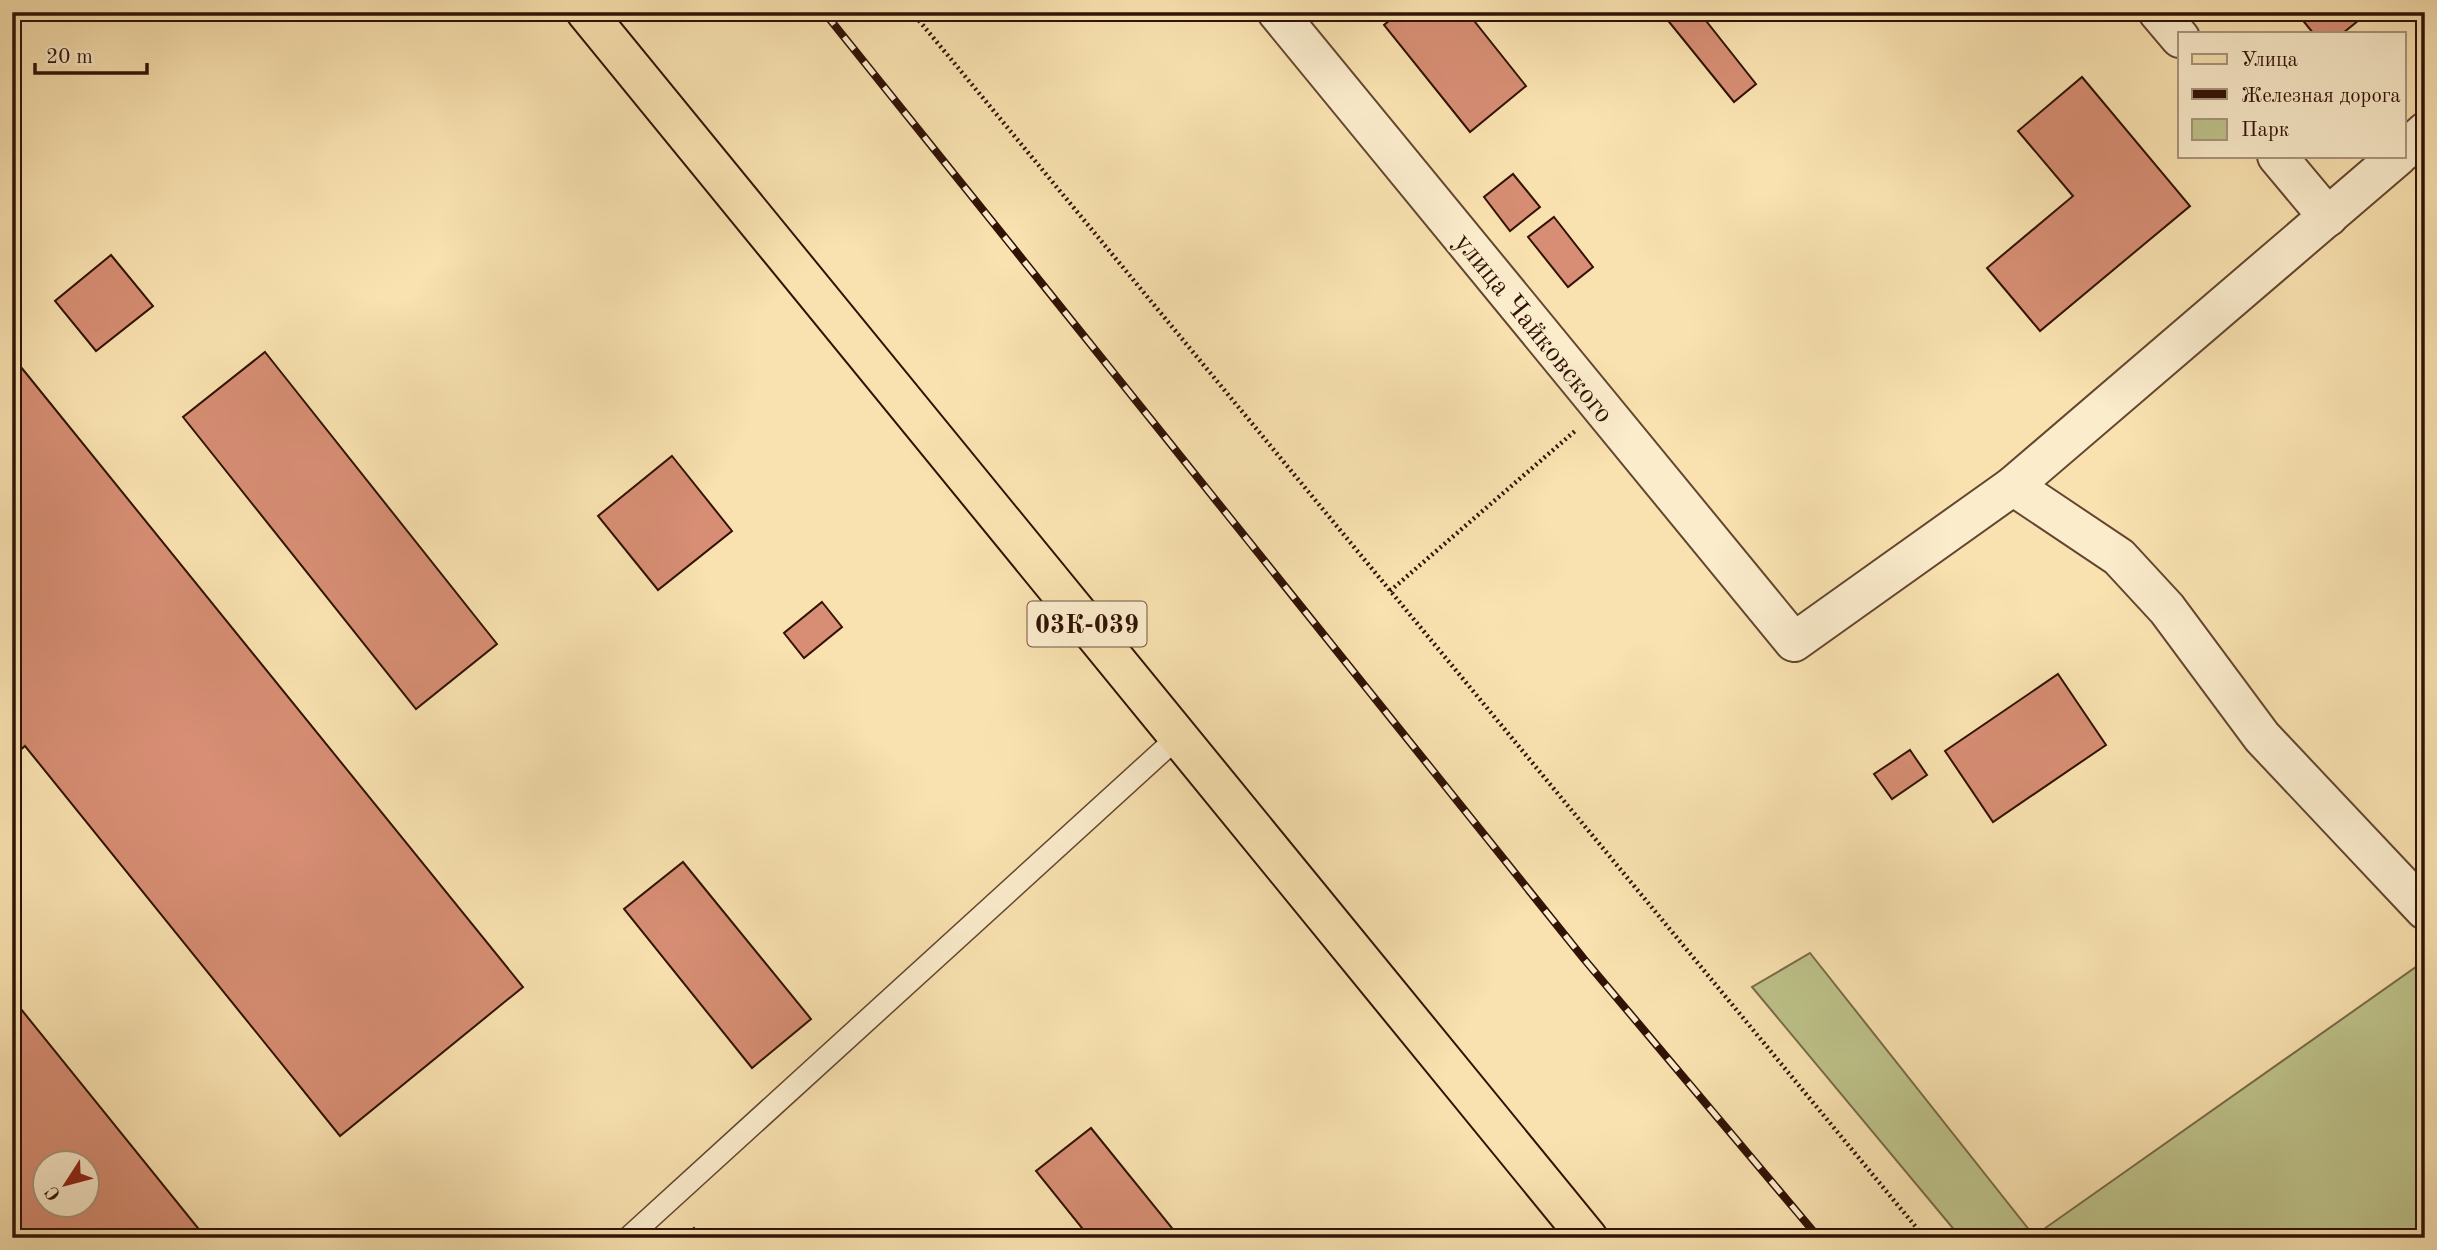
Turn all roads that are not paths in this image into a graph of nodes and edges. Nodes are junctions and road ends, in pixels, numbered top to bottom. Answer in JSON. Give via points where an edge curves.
{"nodes":[{"id":1,"x":586,"y":12,"type":"edge"},
{"id":2,"x":1277,"y":12,"type":"edge"},
{"id":3,"x":2158,"y":12,"type":"edge"},
{"id":4,"x":2178,"y":36,"type":"edge"},
{"id":5,"x":2425,"y":132,"type":"edge"},
{"id":6,"x":2406,"y":148,"type":"edge"},
{"id":7,"x":2279,"y":158,"type":"edge"},
{"id":8,"x":2396,"y":158,"type":"edge"},
{"id":9,"x":2328,"y":217,"type":"junction"},
{"id":10,"x":2013,"y":486,"type":"junction"},
{"id":11,"x":1179,"y":736,"type":"junction"},
{"id":12,"x":2425,"y":910,"type":"edge"},
{"id":13,"x":628,"y":1238,"type":"edge"},
{"id":14,"x":1588,"y":1238,"type":"edge"}],
"edges":[{"from":1,"to":11,"type":"main road","number":"03К-039"},
{"from":2,"to":10,"type":"street","name":"улица Чайковского","via":[[1794,642]]},
{"from":3,"to":4,"type":"street"},
{"from":5,"to":6,"type":"street"},
{"from":7,"to":9,"type":"street"},
{"from":8,"to":9,"type":"street"},
{"from":9,"to":10,"type":"street"},
{"from":10,"to":12,"type":"street","via":[[2119,556],[2167,609],[2262,737]]},
{"from":11,"to":13,"type":"lane"},
{"from":11,"to":14,"type":"main road","number":"03К-039"}]}
